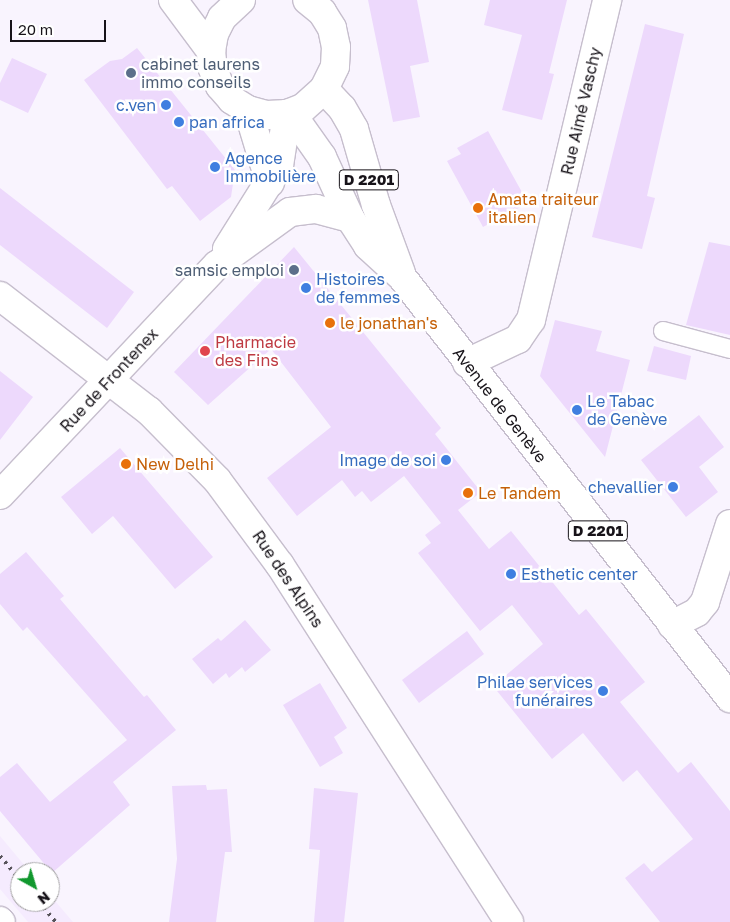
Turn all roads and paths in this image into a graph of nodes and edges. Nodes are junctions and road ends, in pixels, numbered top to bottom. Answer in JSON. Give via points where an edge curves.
{"nodes":[{"id":1,"x":172,"y":0,"type":"edge"},
{"id":2,"x":607,"y":0,"type":"edge"},
{"id":3,"x":229,"y":2,"type":"edge"},
{"id":4,"x":317,"y":4,"type":"edge"},
{"id":5,"x":211,"y":50,"type":"junction"},
{"id":6,"x":324,"y":90,"type":"junction"},
{"id":7,"x":248,"y":110,"type":"junction"},
{"id":8,"x":289,"y":113,"type":"junction"},
{"id":9,"x":270,"y":183,"type":"junction"},
{"id":10,"x":350,"y":218,"type":"junction"},
{"id":11,"x":217,"y":265,"type":"junction"},
{"id":12,"x":402,"y":277,"type":"junction"},
{"id":13,"x":0,"y":296,"type":"edge"},
{"id":14,"x":663,"y":331,"type":"dead end"},
{"id":15,"x":730,"y":348,"type":"edge"},
{"id":16,"x":467,"y":363,"type":"junction"},
{"id":17,"x":110,"y":379,"type":"junction"},
{"id":18,"x":0,"y":495,"type":"edge"},
{"id":19,"x":730,"y":524,"type":"edge"},
{"id":20,"x":672,"y":625,"type":"junction"},
{"id":21,"x":730,"y":698,"type":"edge"},
{"id":22,"x":509,"y":922,"type":"edge"}],
"edges":[{"from":1,"to":5,"type":"street"},
{"from":2,"to":16,"type":"street","name":"Rue Aimé Vaschy","via":[[531,320],[518,339]]},
{"from":3,"to":5,"type":"street"},
{"from":4,"to":6,"type":"street","via":[[332,28],[336,47],[335,66]]},
{"from":5,"to":7,"type":"street","via":[[213,69],[220,86],[232,100]]},
{"from":6,"to":8,"type":"street","via":[[303,108]]},
{"from":6,"to":12,"type":"street","name":"Avenue de Genève","number":"D 2201","via":[[342,108],[354,129],[376,205]]},
{"from":7,"to":8,"type":"street","via":[[267,115]]},
{"from":7,"to":9,"type":"street"},
{"from":8,"to":9,"type":"street","name":"Rue de Frontenex","via":[[279,166]]},
{"from":8,"to":10,"type":"street","name":"Avenue de Genève","via":[[322,157]]},
{"from":9,"to":11,"type":"street","name":"Rue de Frontenex"},
{"from":10,"to":11,"type":"street","name":"Rue de Frontenex","via":[[316,209],[290,212]]},
{"from":10,"to":12,"type":"street","name":"Avenue de Genève","via":[[368,246]]},
{"from":11,"to":17,"type":"street","name":"Rue de Frontenex"},
{"from":12,"to":16,"type":"street","name":"Avenue de Genève","number":"D 2201"},
{"from":13,"to":17,"type":"street","name":"Rue des Alpins"},
{"from":14,"to":15,"type":"lane"},
{"from":16,"to":20,"type":"street","name":"Avenue de Genève","number":"D 2201"},
{"from":17,"to":18,"type":"street","name":"Rue de Frontenex"},
{"from":17,"to":22,"type":"street","name":"Rue des Alpins","via":[[149,411],[199,460],[264,542]]},
{"from":19,"to":20,"type":"street","via":[[705,602],[696,612]]},
{"from":20,"to":21,"type":"street","name":"Avenue de Genève","number":"D 2201"}]}
